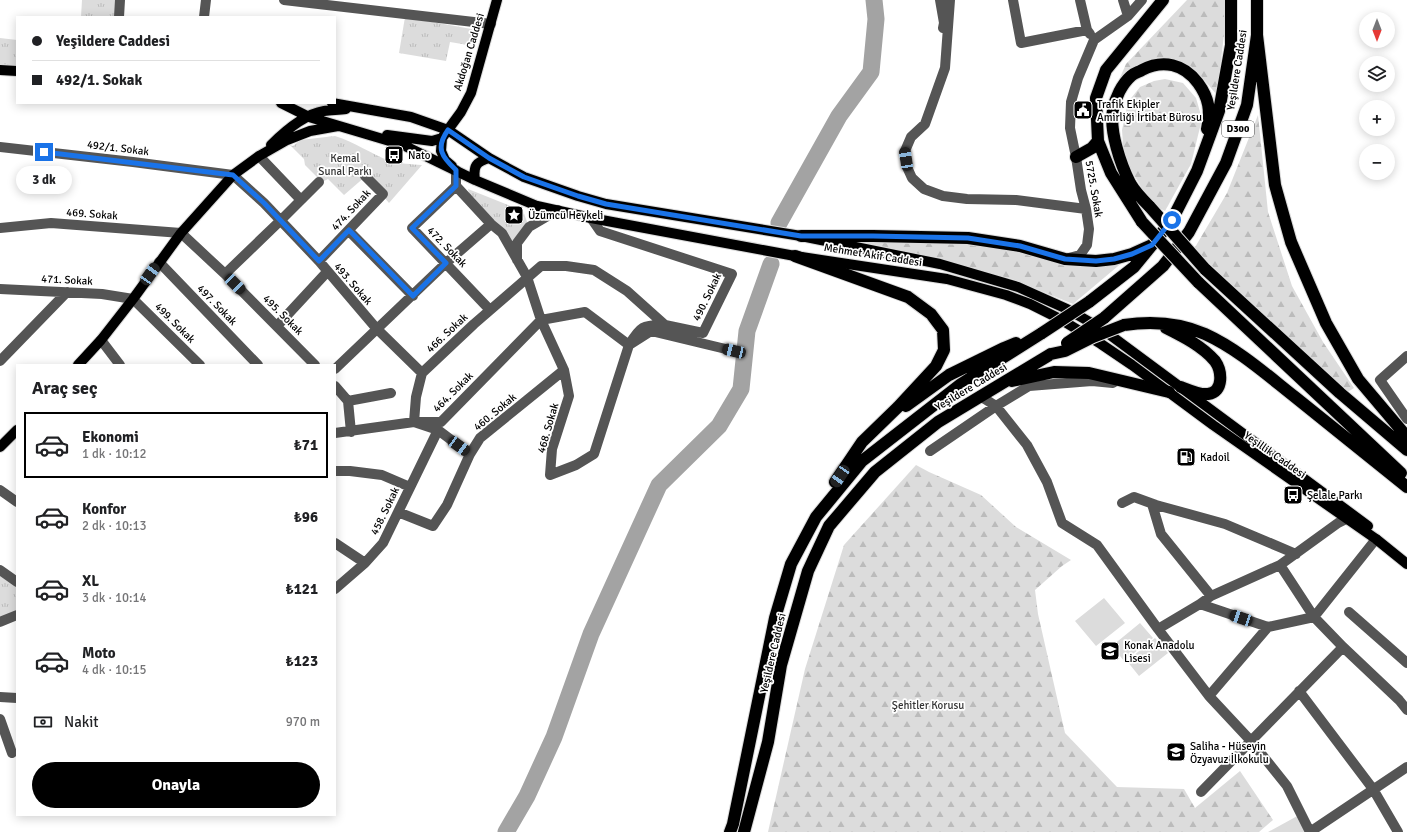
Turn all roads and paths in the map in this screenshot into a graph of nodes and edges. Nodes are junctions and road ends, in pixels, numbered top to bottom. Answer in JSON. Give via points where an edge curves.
{"nodes":[{"id":1,"x":120,"y":0,"type":"edge"},
{"id":2,"x":206,"y":0,"type":"edge"},
{"id":3,"x":284,"y":0,"type":"edge"},
{"id":4,"x":497,"y":0,"type":"edge"},
{"id":5,"x":940,"y":0,"type":"edge"},
{"id":6,"x":950,"y":0,"type":"edge"},
{"id":7,"x":1013,"y":0,"type":"edge"},
{"id":8,"x":1080,"y":0,"type":"edge"},
{"id":9,"x":1123,"y":0,"type":"edge"},
{"id":10,"x":1142,"y":0,"type":"edge"},
{"id":11,"x":1163,"y":0,"type":"edge"},
{"id":12,"x":1231,"y":0,"type":"edge"},
{"id":13,"x":1257,"y":0,"type":"edge"},
{"id":14,"x":119,"y":16,"type":"edge"},
{"id":15,"x":204,"y":16,"type":"edge"},
{"id":16,"x":1128,"y":16,"type":"junction"},
{"id":17,"x":491,"y":24,"type":"junction"},
{"id":18,"x":1087,"y":30,"type":"junction"},
{"id":19,"x":1257,"y":35,"type":"junction"},
{"id":20,"x":1094,"y":40,"type":"junction"},
{"id":21,"x":945,"y":68,"type":"junction"},
{"id":22,"x":0,"y":72,"type":"edge"},
{"id":23,"x":16,"y":72,"type":"edge"},
{"id":24,"x":283,"y":104,"type":"edge"},
{"id":25,"x":336,"y":104,"type":"edge"},
{"id":26,"x":359,"y":108,"type":"junction"},
{"id":27,"x":309,"y":116,"type":"junction"},
{"id":28,"x":340,"y":126,"type":"junction"},
{"id":29,"x":368,"y":133,"type":"junction"},
{"id":30,"x":445,"y":134,"type":"junction"},
{"id":31,"x":1098,"y":141,"type":"junction"},
{"id":32,"x":0,"y":147,"type":"edge"},
{"id":33,"x":259,"y":156,"type":"junction"},
{"id":34,"x":1076,"y":157,"type":"junction"},
{"id":35,"x":489,"y":158,"type":"junction"},
{"id":36,"x":456,"y":170,"type":"junction"},
{"id":37,"x":1197,"y":171,"type":"junction"},
{"id":38,"x":233,"y":175,"type":"junction"},
{"id":39,"x":366,"y":176,"type":"dead end"},
{"id":40,"x":475,"y":180,"type":"junction"},
{"id":41,"x":319,"y":182,"type":"dead end"},
{"id":42,"x":456,"y":186,"type":"junction"},
{"id":43,"x":301,"y":200,"type":"junction"},
{"id":44,"x":1086,"y":209,"type":"junction"},
{"id":45,"x":558,"y":210,"type":"junction"},
{"id":46,"x":591,"y":218,"type":"junction"},
{"id":47,"x":280,"y":221,"type":"junction"},
{"id":48,"x":491,"y":224,"type":"junction"},
{"id":49,"x":0,"y":228,"type":"edge"},
{"id":50,"x":349,"y":230,"type":"junction"},
{"id":51,"x":181,"y":233,"type":"junction"},
{"id":52,"x":801,"y":236,"type":"junction"},
{"id":53,"x":1152,"y":245,"type":"junction"},
{"id":54,"x":795,"y":256,"type":"junction"},
{"id":55,"x":1065,"y":259,"type":"junction"},
{"id":56,"x":517,"y":260,"type":"junction"},
{"id":57,"x":319,"y":261,"type":"junction"},
{"id":58,"x":159,"y":262,"type":"junction"},
{"id":59,"x":446,"y":263,"type":"junction"},
{"id":60,"x":327,"y":272,"type":"junction"},
{"id":61,"x":225,"y":274,"type":"junction"},
{"id":62,"x":527,"y":277,"type":"junction"},
{"id":63,"x":0,"y":289,"type":"edge"},
{"id":64,"x":67,"y":292,"type":"junction"},
{"id":65,"x":413,"y":296,"type":"junction"},
{"id":66,"x":133,"y":299,"type":"junction"},
{"id":67,"x":490,"y":310,"type":"junction"},
{"id":68,"x":541,"y":320,"type":"junction"},
{"id":69,"x":1154,"y":323,"type":"junction"},
{"id":70,"x":665,"y":325,"type":"junction"},
{"id":71,"x":277,"y":326,"type":"junction"},
{"id":72,"x":376,"y":328,"type":"junction"},
{"id":73,"x":1042,"y":333,"type":"junction"},
{"id":74,"x":101,"y":340,"type":"junction"},
{"id":75,"x":629,"y":345,"type":"junction"},
{"id":76,"x":734,"y":351,"type":"dead end"},
{"id":77,"x":1051,"y":354,"type":"junction"},
{"id":78,"x":1407,"y":356,"type":"edge"},
{"id":79,"x":0,"y":362,"type":"edge"},
{"id":80,"x":79,"y":364,"type":"edge"},
{"id":81,"x":119,"y":364,"type":"edge"},
{"id":82,"x":199,"y":364,"type":"edge"},
{"id":83,"x":257,"y":364,"type":"edge"},
{"id":84,"x":315,"y":364,"type":"edge"},
{"id":85,"x":336,"y":367,"type":"edge"},
{"id":86,"x":564,"y":370,"type":"junction"},
{"id":87,"x":422,"y":373,"type":"junction"},
{"id":88,"x":1000,"y":384,"type":"junction"},
{"id":89,"x":1139,"y":384,"type":"junction"},
{"id":90,"x":336,"y":387,"type":"edge"},
{"id":91,"x":1181,"y":387,"type":"junction"},
{"id":92,"x":1169,"y":392,"type":"junction"},
{"id":93,"x":391,"y":393,"type":"dead end"},
{"id":94,"x":980,"y":396,"type":"junction"},
{"id":95,"x":348,"y":401,"type":"junction"},
{"id":96,"x":996,"y":406,"type":"junction"},
{"id":97,"x":1407,"y":419,"type":"edge"},
{"id":98,"x":885,"y":420,"type":"junction"},
{"id":99,"x":414,"y":422,"type":"junction"},
{"id":100,"x":438,"y":430,"type":"junction"},
{"id":101,"x":16,"y":431,"type":"edge"},
{"id":102,"x":351,"y":432,"type":"junction"},
{"id":103,"x":336,"y":433,"type":"edge"},
{"id":104,"x":1407,"y":437,"type":"edge"},
{"id":105,"x":0,"y":447,"type":"edge"},
{"id":106,"x":1407,"y":450,"type":"edge"},
{"id":107,"x":930,"y":451,"type":"dead end"},
{"id":108,"x":470,"y":454,"type":"junction"},
{"id":109,"x":336,"y":471,"type":"edge"},
{"id":110,"x":1407,"y":479,"type":"edge"},
{"id":111,"x":410,"y":487,"type":"junction"},
{"id":112,"x":1407,"y":487,"type":"edge"},
{"id":113,"x":0,"y":490,"type":"edge"},
{"id":114,"x":16,"y":501,"type":"edge"},
{"id":115,"x":1122,"y":503,"type":"dead end"},
{"id":116,"x":1152,"y":504,"type":"junction"},
{"id":117,"x":398,"y":512,"type":"junction"},
{"id":118,"x":816,"y":517,"type":"junction"},
{"id":119,"x":1346,"y":519,"type":"junction"},
{"id":120,"x":1376,"y":540,"type":"junction"},
{"id":121,"x":336,"y":544,"type":"edge"},
{"id":122,"x":1296,"y":554,"type":"junction"},
{"id":123,"x":1407,"y":557,"type":"edge"},
{"id":124,"x":365,"y":563,"type":"junction"},
{"id":125,"x":1407,"y":564,"type":"edge"},
{"id":126,"x":1280,"y":565,"type":"junction"},
{"id":127,"x":1,"y":572,"type":"edge"},
{"id":128,"x":16,"y":581,"type":"edge"},
{"id":129,"x":336,"y":588,"type":"edge"},
{"id":130,"x":1211,"y":596,"type":"junction"},
{"id":131,"x":1200,"y":604,"type":"junction"},
{"id":132,"x":1349,"y":612,"type":"dead end"},
{"id":133,"x":16,"y":615,"type":"edge"},
{"id":134,"x":1314,"y":617,"type":"junction"},
{"id":135,"x":0,"y":622,"type":"edge"},
{"id":136,"x":1268,"y":627,"type":"junction"},
{"id":137,"x":1158,"y":629,"type":"junction"},
{"id":138,"x":1343,"y":647,"type":"junction"},
{"id":139,"x":1407,"y":663,"type":"edge"},
{"id":140,"x":1299,"y":691,"type":"junction"},
{"id":141,"x":1209,"y":696,"type":"junction"},
{"id":142,"x":0,"y":697,"type":"edge"},
{"id":143,"x":1403,"y":697,"type":"edge"},
{"id":144,"x":16,"y":698,"type":"edge"},
{"id":145,"x":1407,"y":710,"type":"edge"},
{"id":146,"x":0,"y":719,"type":"edge"},
{"id":147,"x":1251,"y":742,"type":"junction"},
{"id":148,"x":12,"y":753,"type":"dead end"},
{"id":149,"x":1407,"y":766,"type":"edge"},
{"id":150,"x":1373,"y":788,"type":"junction"},
{"id":151,"x":1201,"y":792,"type":"dead end"},
{"id":152,"x":730,"y":832,"type":"edge"},
{"id":153,"x":744,"y":832,"type":"edge"},
{"id":154,"x":1310,"y":832,"type":"edge"},
{"id":155,"x":1398,"y":832,"type":"edge"}],
"edges":[{"from":1,"to":14,"type":"street"},
{"from":2,"to":15,"type":"street"},
{"from":3,"to":17,"type":"street"},
{"from":4,"to":17,"type":"main road","name":"Akdoğan Caddesi"},
{"from":5,"to":21,"type":"street","via":[[944,23],[942,60]]},
{"from":6,"to":21,"type":"street"},
{"from":7,"to":18,"type":"street","via":[[1021,43]]},
{"from":8,"to":18,"type":"street"},
{"from":9,"to":16,"type":"street"},
{"from":10,"to":16,"type":"street"},
{"from":11,"to":31,"type":"highway","via":[[1106,70],[1096,98]]},
{"from":12,"to":37,"type":"highway","name":"Yeşildere Caddesi","via":[[1231,45],[1219,111]]},
{"from":13,"to":19,"type":"highway","name":"Yeşildere Caddesi","number":"D300"},
{"from":16,"to":20,"type":"street"},
{"from":17,"to":30,"type":"main road","name":"Akdoğan Caddesi","via":[[471,93]]},
{"from":18,"to":20,"type":"street"},
{"from":19,"to":77,"type":"highway","name":"Yeşildere Caddesi","number":"D300","bridge":true,"via":[[1244,112],[1226,163],[1189,232],[1163,266],[1104,318]]},
{"from":19,"to":104,"type":"highway","via":[[1275,185],[1290,242],[1326,323],[1358,379]]},
{"from":20,"to":34,"type":"street","name":"5725. Sokak","via":[[1071,102],[1070,128]]},
{"from":21,"to":44,"type":"street","via":[[925,124],[911,137],[905,151],[907,167],[912,178],[924,189],[943,196],[1016,200]]},
{"from":22,"to":23,"type":"main road"},
{"from":24,"to":27,"type":"main road","name":"Mehmet Akif Caddesi"},
{"from":25,"to":26,"type":"main road","name":"Mehmet Akif Caddesi"},
{"from":26,"to":27,"type":"main road","via":[[322,111]]},
{"from":26,"to":30,"type":"main road","name":"Mehmet Akif Caddesi","via":[[411,117]]},
{"from":27,"to":28,"type":"main road","name":"Mehmet Akif Caddesi"},
{"from":27,"to":33,"type":"main road","via":[[287,130]]},
{"from":28,"to":29,"type":"main road","name":"Mehmet Akif Caddesi"},
{"from":28,"to":33,"type":"main road","via":[[310,131],[287,140]]},
{"from":29,"to":30,"type":"main road","via":[[432,141]]},
{"from":29,"to":36,"type":"main road","name":"Mehmet Akif Caddesi","via":[[403,145]]},
{"from":30,"to":35,"type":"main road","name":"Mehmet Akif Caddesi"},
{"from":30,"to":36,"type":"main road","via":[[441,151]]},
{"from":31,"to":34,"type":"highway","via":[[1092,148]]},
{"from":31,"to":110,"type":"highway","bridge":true,"via":[[1111,173],[1142,222],[1198,282]]},
{"from":32,"to":38,"type":"street","name":"492/1. Sokak"},
{"from":33,"to":38,"type":"main road"},
{"from":33,"to":43,"type":"street"},
{"from":34,"to":44,"type":"street","name":"5725. Sokak"},
{"from":35,"to":40,"type":"main road","via":[[480,161],[476,166]]},
{"from":35,"to":52,"type":"main road","name":"Mehmet Akif Caddesi","via":[[524,177],[606,204]]},
{"from":36,"to":40,"type":"main road","name":"Mehmet Akif Caddesi"},
{"from":36,"to":42,"type":"street"},
{"from":37,"to":53,"type":"highway","name":"Yeşildere Caddesi","via":[[1172,220]]},
{"from":37,"to":106,"type":"highway","bridge":true,"via":[[1210,118],[1206,95],[1191,74],[1169,64],[1151,66],[1132,76],[1117,95],[1112,112],[1120,159],[1131,185],[1206,269],[1340,393]]},
{"from":38,"to":47,"type":"street","name":"493. Sokak"},
{"from":38,"to":51,"type":"main road"},
{"from":39,"to":50,"type":"street","name":"474. Sokak","via":[[383,194]]},
{"from":40,"to":45,"type":"main road","name":"Mehmet Akif Caddesi","via":[[537,206]]},
{"from":41,"to":43,"type":"street"},
{"from":42,"to":48,"type":"street","name":"468. Sokak"},
{"from":42,"to":59,"type":"street","name":"472. Sokak","via":[[412,228]]},
{"from":43,"to":47,"type":"street"},
{"from":44,"to":55,"type":"street","name":"5725. Sokak","via":[[1089,229],[1087,245],[1080,254]]},
{"from":45,"to":46,"type":"main road","name":"Mehmet Akif Caddesi"},
{"from":45,"to":56,"type":"street","via":[[529,227],[517,244]]},
{"from":46,"to":54,"type":"main road","name":"Mehmet Akif Caddesi"},
{"from":46,"to":70,"type":"street","name":"490. Sokak","via":[[600,231],[732,274],[703,333]]},
{"from":47,"to":57,"type":"street","name":"493. Sokak"},
{"from":47,"to":61,"type":"street"},
{"from":48,"to":56,"type":"street","name":"468. Sokak","via":[[502,233]]},
{"from":48,"to":59,"type":"street"},
{"from":49,"to":51,"type":"street","name":"469. Sokak","via":[[51,223]]},
{"from":50,"to":57,"type":"street","name":"474. Sokak"},
{"from":50,"to":65,"type":"street"},
{"from":51,"to":58,"type":"main road"},
{"from":51,"to":61,"type":"street","name":"495. Sokak"},
{"from":52,"to":55,"type":"highway","via":[[968,238],[1020,246]]},
{"from":52,"to":91,"type":"main road","name":"Mehmet Akif Caddesi","via":[[940,264],[1018,287],[1067,309],[1102,329]]},
{"from":53,"to":55,"type":"highway","via":[[1114,259]]},
{"from":53,"to":73,"type":"highway","name":"Yeşildere Caddesi","bridge":true,"via":[[1134,266],[1089,302]]},
{"from":54,"to":92,"type":"main road","name":"Mehmet Akif Caddesi","via":[[947,278],[1006,295],[1066,322]]},
{"from":54,"to":98,"type":"highway","via":[[908,297],[931,314],[943,330],[944,350],[936,366]]},
{"from":56,"to":62,"type":"street","name":"468. Sokak"},
{"from":57,"to":60,"type":"street","name":"493. Sokak"},
{"from":58,"to":66,"type":"main road"},
{"from":58,"to":83,"type":"street","name":"497. Sokak"},
{"from":59,"to":65,"type":"street"},
{"from":59,"to":67,"type":"street","name":"472. Sokak"},
{"from":60,"to":71,"type":"street"},
{"from":60,"to":72,"type":"street","name":"493. Sokak"},
{"from":61,"to":71,"type":"street","name":"495. Sokak"},
{"from":62,"to":67,"type":"street","name":"466. Sokak"},
{"from":62,"to":68,"type":"street","name":"468. Sokak"},
{"from":62,"to":70,"type":"street","via":[[541,266],[594,270],[627,290]]},
{"from":63,"to":64,"type":"street","name":"471. Sokak"},
{"from":64,"to":66,"type":"street","name":"471. Sokak"},
{"from":64,"to":79,"type":"street"},
{"from":65,"to":72,"type":"street"},
{"from":66,"to":74,"type":"main road"},
{"from":66,"to":82,"type":"street","name":"499. Sokak"},
{"from":67,"to":87,"type":"street","name":"466. Sokak"},
{"from":68,"to":75,"type":"street","via":[[584,312]]},
{"from":68,"to":86,"type":"street","name":"468. Sokak"},
{"from":68,"to":99,"type":"street","name":"464. Sokak","via":[[440,422]]},
{"from":69,"to":77,"type":"highway","bridge":true,"via":[[1124,325],[1065,351]]},
{"from":69,"to":91,"type":"highway","via":[[1201,348],[1220,371],[1219,386],[1209,394],[1200,394]]},
{"from":69,"to":112,"type":"highway","via":[[1205,334],[1228,347],[1257,367]]},
{"from":70,"to":75,"type":"street","via":[[651,324],[638,330]]},
{"from":71,"to":84,"type":"street","name":"495. Sokak"},
{"from":72,"to":85,"type":"street"},
{"from":72,"to":87,"type":"street","name":"493. Sokak"},
{"from":73,"to":98,"type":"highway","via":[[949,375]]},
{"from":73,"to":118,"type":"highway","name":"Yeşildere Caddesi","via":[[961,384],[862,460]]},
{"from":74,"to":80,"type":"main road"},
{"from":74,"to":81,"type":"street"},
{"from":75,"to":76,"type":"street","via":[[651,331]]},
{"from":75,"to":86,"type":"street","name":"468. Sokak","via":[[594,454],[576,465],[550,475],[552,449],[569,396]]},
{"from":77,"to":88,"type":"highway","name":"Yeşildere Caddesi"},
{"from":78,"to":97,"type":"street","via":[[1380,380]]},
{"from":86,"to":108,"type":"street","name":"460. Sokak","via":[[480,438]]},
{"from":87,"to":99,"type":"street","via":[[416,397]]},
{"from":88,"to":89,"type":"highway","via":[[1054,372],[1089,373]]},
{"from":88,"to":94,"type":"highway","name":"Yeşildere Caddesi"},
{"from":89,"to":92,"type":"highway"},
{"from":89,"to":96,"type":"street","via":[[1092,382],[1030,386]]},
{"from":90,"to":95,"type":"street"},
{"from":91,"to":123,"type":"main road","name":"Yeşillik Caddesi"},
{"from":92,"to":119,"type":"main road","name":"Yeşillik Caddesi","via":[[1212,426]]},
{"from":93,"to":95,"type":"street"},
{"from":94,"to":96,"type":"street"},
{"from":94,"to":153,"type":"highway","name":"Yeşildere Caddesi","via":[[938,422],[875,472],[829,526],[808,571],[781,665],[768,742]]},
{"from":95,"to":102,"type":"street"},
{"from":96,"to":107,"type":"street"},
{"from":96,"to":137,"type":"street","via":[[1027,444],[1047,482],[1062,523],[1097,545]]},
{"from":98,"to":118,"type":"highway","via":[[862,442],[832,487]]},
{"from":99,"to":100,"type":"street"},
{"from":99,"to":102,"type":"street","name":"464. Sokak"},
{"from":100,"to":108,"type":"street"},
{"from":100,"to":111,"type":"street","name":"458. Sokak"},
{"from":101,"to":105,"type":"main road"},
{"from":102,"to":103,"type":"street","name":"464. Sokak"},
{"from":108,"to":117,"type":"street","name":"460. Sokak","via":[[447,505],[433,526]]},
{"from":109,"to":111,"type":"street","via":[[382,475]]},
{"from":111,"to":117,"type":"street","name":"458. Sokak"},
{"from":113,"to":114,"type":"street"},
{"from":115,"to":116,"type":"street","via":[[1134,497]]},
{"from":116,"to":122,"type":"street","via":[[1225,524]]},
{"from":116,"to":130,"type":"street","via":[[1161,534]]},
{"from":117,"to":124,"type":"street","name":"458. Sokak","via":[[383,543]]},
{"from":118,"to":152,"type":"highway","name":"Yeşildere Caddesi","via":[[791,564],[775,618]]},
{"from":119,"to":120,"type":"main road","name":"Yeşillik Caddesi"},
{"from":119,"to":122,"type":"street"},
{"from":120,"to":125,"type":"main road","name":"Yeşillik Caddesi"},
{"from":120,"to":134,"type":"street"},
{"from":121,"to":124,"type":"street"},
{"from":122,"to":126,"type":"street"},
{"from":124,"to":129,"type":"street","name":"458. Sokak"},
{"from":126,"to":130,"type":"street"},
{"from":126,"to":134,"type":"street"},
{"from":127,"to":128,"type":"street"},
{"from":130,"to":131,"type":"street"},
{"from":131,"to":136,"type":"street"},
{"from":131,"to":137,"type":"street"},
{"from":132,"to":139,"type":"street"},
{"from":133,"to":135,"type":"street"},
{"from":134,"to":136,"type":"street"},
{"from":134,"to":138,"type":"street"},
{"from":136,"to":141,"type":"street"},
{"from":137,"to":141,"type":"street"},
{"from":138,"to":140,"type":"street"},
{"from":138,"to":143,"type":"street"},
{"from":140,"to":147,"type":"street"},
{"from":140,"to":150,"type":"street"},
{"from":141,"to":147,"type":"street"},
{"from":142,"to":144,"type":"street"},
{"from":143,"to":145,"type":"street"},
{"from":146,"to":148,"type":"street"},
{"from":147,"to":151,"type":"street"},
{"from":147,"to":154,"type":"street","via":[[1287,786]]},
{"from":149,"to":150,"type":"street"},
{"from":150,"to":154,"type":"street"},
{"from":150,"to":155,"type":"street"}]}
